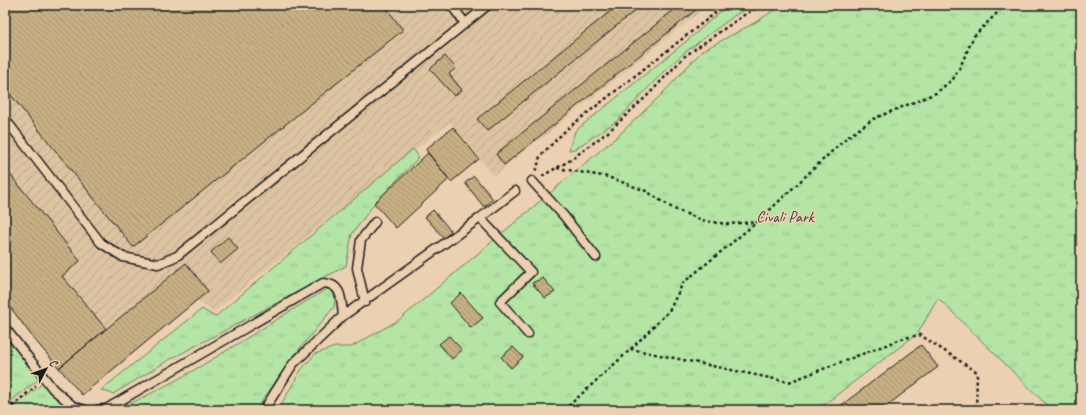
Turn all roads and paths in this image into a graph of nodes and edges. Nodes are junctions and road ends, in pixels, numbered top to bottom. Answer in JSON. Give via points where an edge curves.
{"nodes":[{"id":1,"x":451,"y":5,"type":"edge"},
{"id":2,"x":488,"y":5,"type":"edge"},
{"id":3,"x":723,"y":5,"type":"edge"},
{"id":4,"x":762,"y":5,"type":"edge"},
{"id":5,"x":1005,"y":5,"type":"edge"},
{"id":6,"x":465,"y":24,"type":"junction"},
{"id":7,"x":5,"y":119,"type":"edge"},
{"id":8,"x":556,"y":168,"type":"junction"},
{"id":9,"x":532,"y":178,"type":"junction"},
{"id":10,"x":515,"y":191,"type":"dead end"},
{"id":11,"x":480,"y":218,"type":"junction"},
{"id":12,"x":376,"y":222,"type":"dead end"},
{"id":13,"x":757,"y":222,"type":"junction"},
{"id":14,"x":596,"y":257,"type":"dead end"},
{"id":15,"x":365,"y":302,"type":"junction"},
{"id":16,"x":343,"y":316,"type":"junction"},
{"id":17,"x":5,"y":328,"type":"edge"},
{"id":18,"x":528,"y":334,"type":"dead end"},
{"id":19,"x":631,"y":349,"type":"junction"},
{"id":20,"x":40,"y":382,"type":"dead end"},
{"id":21,"x":7,"y":410,"type":"edge"},
{"id":22,"x":85,"y":410,"type":"edge"},
{"id":23,"x":97,"y":410,"type":"edge"},
{"id":24,"x":264,"y":410,"type":"edge"},
{"id":25,"x":564,"y":410,"type":"edge"},
{"id":26,"x":976,"y":410,"type":"edge"}],
"edges":[{"from":1,"to":6,"type":"lane"},
{"from":2,"to":6,"type":"lane"},
{"from":3,"to":9,"type":"path","via":[[567,129],[540,156]]},
{"from":4,"to":8,"type":"path","via":[[685,56],[608,132]]},
{"from":5,"to":13,"type":"path","via":[[974,36],[953,79],[936,93],[873,119],[845,139]]},
{"from":6,"to":7,"type":"lane","via":[[177,256],[158,264],[123,257],[101,243]]},
{"from":8,"to":9,"type":"path"},
{"from":8,"to":13,"type":"path","via":[[608,177],[646,191],[674,209],[705,221],[727,224]]},
{"from":9,"to":14,"type":"lane"},
{"from":10,"to":11,"type":"lane"},
{"from":11,"to":15,"type":"lane"},
{"from":11,"to":18,"type":"lane","via":[[531,272],[500,302]]},
{"from":12,"to":15,"type":"lane","via":[[361,240],[357,268]]},
{"from":13,"to":19,"type":"path","via":[[683,283],[669,311]]},
{"from":15,"to":16,"type":"lane"},
{"from":16,"to":23,"type":"lane","via":[[337,288],[323,283],[106,408]]},
{"from":16,"to":24,"type":"lane","via":[[294,364]]},
{"from":17,"to":22,"type":"lane","via":[[53,389],[73,406]]},
{"from":19,"to":25,"type":"path"},
{"from":19,"to":26,"type":"path","via":[[789,382],[904,338],[920,335],[977,372]]},
{"from":20,"to":21,"type":"path"}]}
